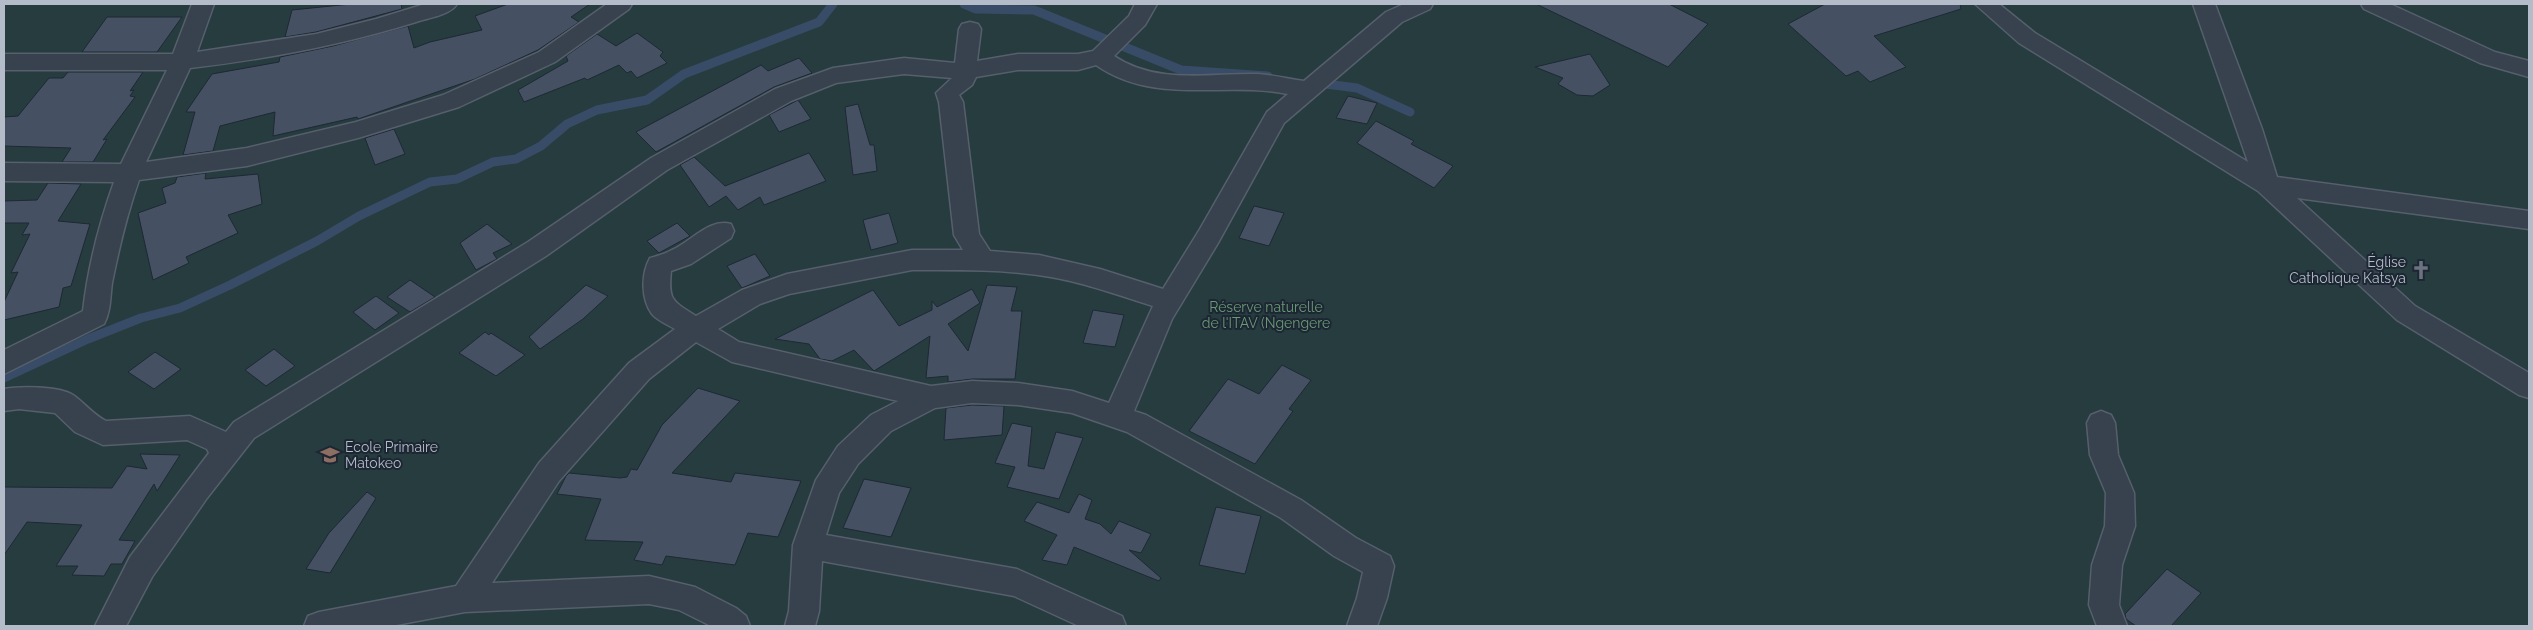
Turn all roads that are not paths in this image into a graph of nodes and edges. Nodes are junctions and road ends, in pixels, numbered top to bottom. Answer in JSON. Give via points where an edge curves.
{"nodes":[{"id":1,"x":203,"y":4,"type":"edge"},
{"id":2,"x":446,"y":4,"type":"edge"},
{"id":3,"x":620,"y":4,"type":"edge"},
{"id":4,"x":1146,"y":4,"type":"edge"},
{"id":5,"x":1422,"y":4,"type":"edge"},
{"id":6,"x":1986,"y":4,"type":"edge"},
{"id":7,"x":2204,"y":4,"type":"edge"},
{"id":8,"x":2372,"y":4,"type":"edge"},
{"id":9,"x":970,"y":29,"type":"dead end"},
{"id":10,"x":1100,"y":58,"type":"junction"},
{"id":11,"x":182,"y":61,"type":"junction"},
{"id":12,"x":4,"y":62,"type":"edge"},
{"id":13,"x":2529,"y":70,"type":"edge"},
{"id":14,"x":964,"y":71,"type":"junction"},
{"id":15,"x":1309,"y":90,"type":"junction"},
{"id":16,"x":4,"y":172,"type":"edge"},
{"id":17,"x":129,"y":172,"type":"junction"},
{"id":18,"x":2267,"y":185,"type":"junction"},
{"id":19,"x":2529,"y":220,"type":"edge"},
{"id":20,"x":722,"y":231,"type":"dead end"},
{"id":21,"x":982,"y":260,"type":"junction"},
{"id":22,"x":1170,"y":301,"type":"junction"},
{"id":23,"x":695,"y":330,"type":"junction"},
{"id":24,"x":4,"y":363,"type":"edge"},
{"id":25,"x":2529,"y":387,"type":"edge"},
{"id":26,"x":930,"y":396,"type":"junction"},
{"id":27,"x":4,"y":400,"type":"edge"},
{"id":28,"x":1117,"y":417,"type":"junction"},
{"id":29,"x":2100,"y":423,"type":"dead end"},
{"id":30,"x":224,"y":454,"type":"junction"},
{"id":31,"x":808,"y":545,"type":"junction"},
{"id":32,"x":465,"y":598,"type":"junction"},
{"id":33,"x":333,"y":625,"type":"edge"},
{"id":34,"x":110,"y":626,"type":"edge"},
{"id":35,"x":735,"y":626,"type":"edge"},
{"id":36,"x":800,"y":626,"type":"edge"},
{"id":37,"x":1111,"y":626,"type":"edge"},
{"id":38,"x":1362,"y":626,"type":"edge"},
{"id":39,"x":2112,"y":626,"type":"edge"}],
"edges":[{"from":1,"to":11,"type":"street"},
{"from":2,"to":11,"type":"street","via":[[325,41]]},
{"from":3,"to":17,"type":"street","via":[[547,57],[451,101],[358,130],[247,156]]},
{"from":4,"to":10,"type":"street","via":[[1137,20]]},
{"from":5,"to":15,"type":"street","via":[[1394,17]]},
{"from":6,"to":18,"type":"street","via":[[2027,38]]},
{"from":7,"to":18,"type":"street"},
{"from":8,"to":13,"type":"street","via":[[2488,58]]},
{"from":9,"to":14,"type":"street"},
{"from":10,"to":14,"type":"street","via":[[1078,62],[1018,62]]},
{"from":10,"to":15,"type":"street","via":[[1138,79],[1174,84],[1258,82]]},
{"from":11,"to":12,"type":"street"},
{"from":11,"to":17,"type":"street"},
{"from":14,"to":21,"type":"street","via":[[964,80],[947,92],[960,166],[960,196],[967,236]]},
{"from":14,"to":30,"type":"street","via":[[904,66],[872,69],[833,76],[783,95],[659,164],[529,254],[244,430]]},
{"from":15,"to":22,"type":"street","via":[[1275,118]]},
{"from":16,"to":17,"type":"street"},
{"from":17,"to":24,"type":"street","via":[[115,214],[95,317]]},
{"from":18,"to":19,"type":"street"},
{"from":18,"to":25,"type":"street","via":[[2406,313]]},
{"from":20,"to":23,"type":"street","via":[[682,257],[659,265],[656,290],[662,308]]},
{"from":21,"to":22,"type":"street","via":[[1039,265],[1100,279]]},
{"from":21,"to":23,"type":"street","via":[[912,260],[787,284],[751,297]]},
{"from":22,"to":28,"type":"street","via":[[1160,316]]},
{"from":23,"to":26,"type":"street","via":[[732,351]]},
{"from":23,"to":32,"type":"street","via":[[639,371],[549,472]]},
{"from":26,"to":28,"type":"street","via":[[972,392],[1018,394],[1072,402]]},
{"from":26,"to":31,"type":"street","via":[[881,423],[848,455],[826,489]]},
{"from":27,"to":30,"type":"street","via":[[19,398],[62,402],[85,424],[103,432],[190,428],[217,441]]},
{"from":28,"to":38,"type":"street","via":[[1136,422],[1292,509],[1380,566]]},
{"from":29,"to":39,"type":"street","via":[[2104,455],[2120,493],[2120,526],[2108,565],[2104,605]]},
{"from":30,"to":34,"type":"street","via":[[140,567]]},
{"from":31,"to":36,"type":"street","via":[[804,611]]},
{"from":31,"to":37,"type":"street","via":[[1017,583]]},
{"from":32,"to":33,"type":"street"},
{"from":32,"to":35,"type":"street","via":[[649,590],[684,596]]}]}
